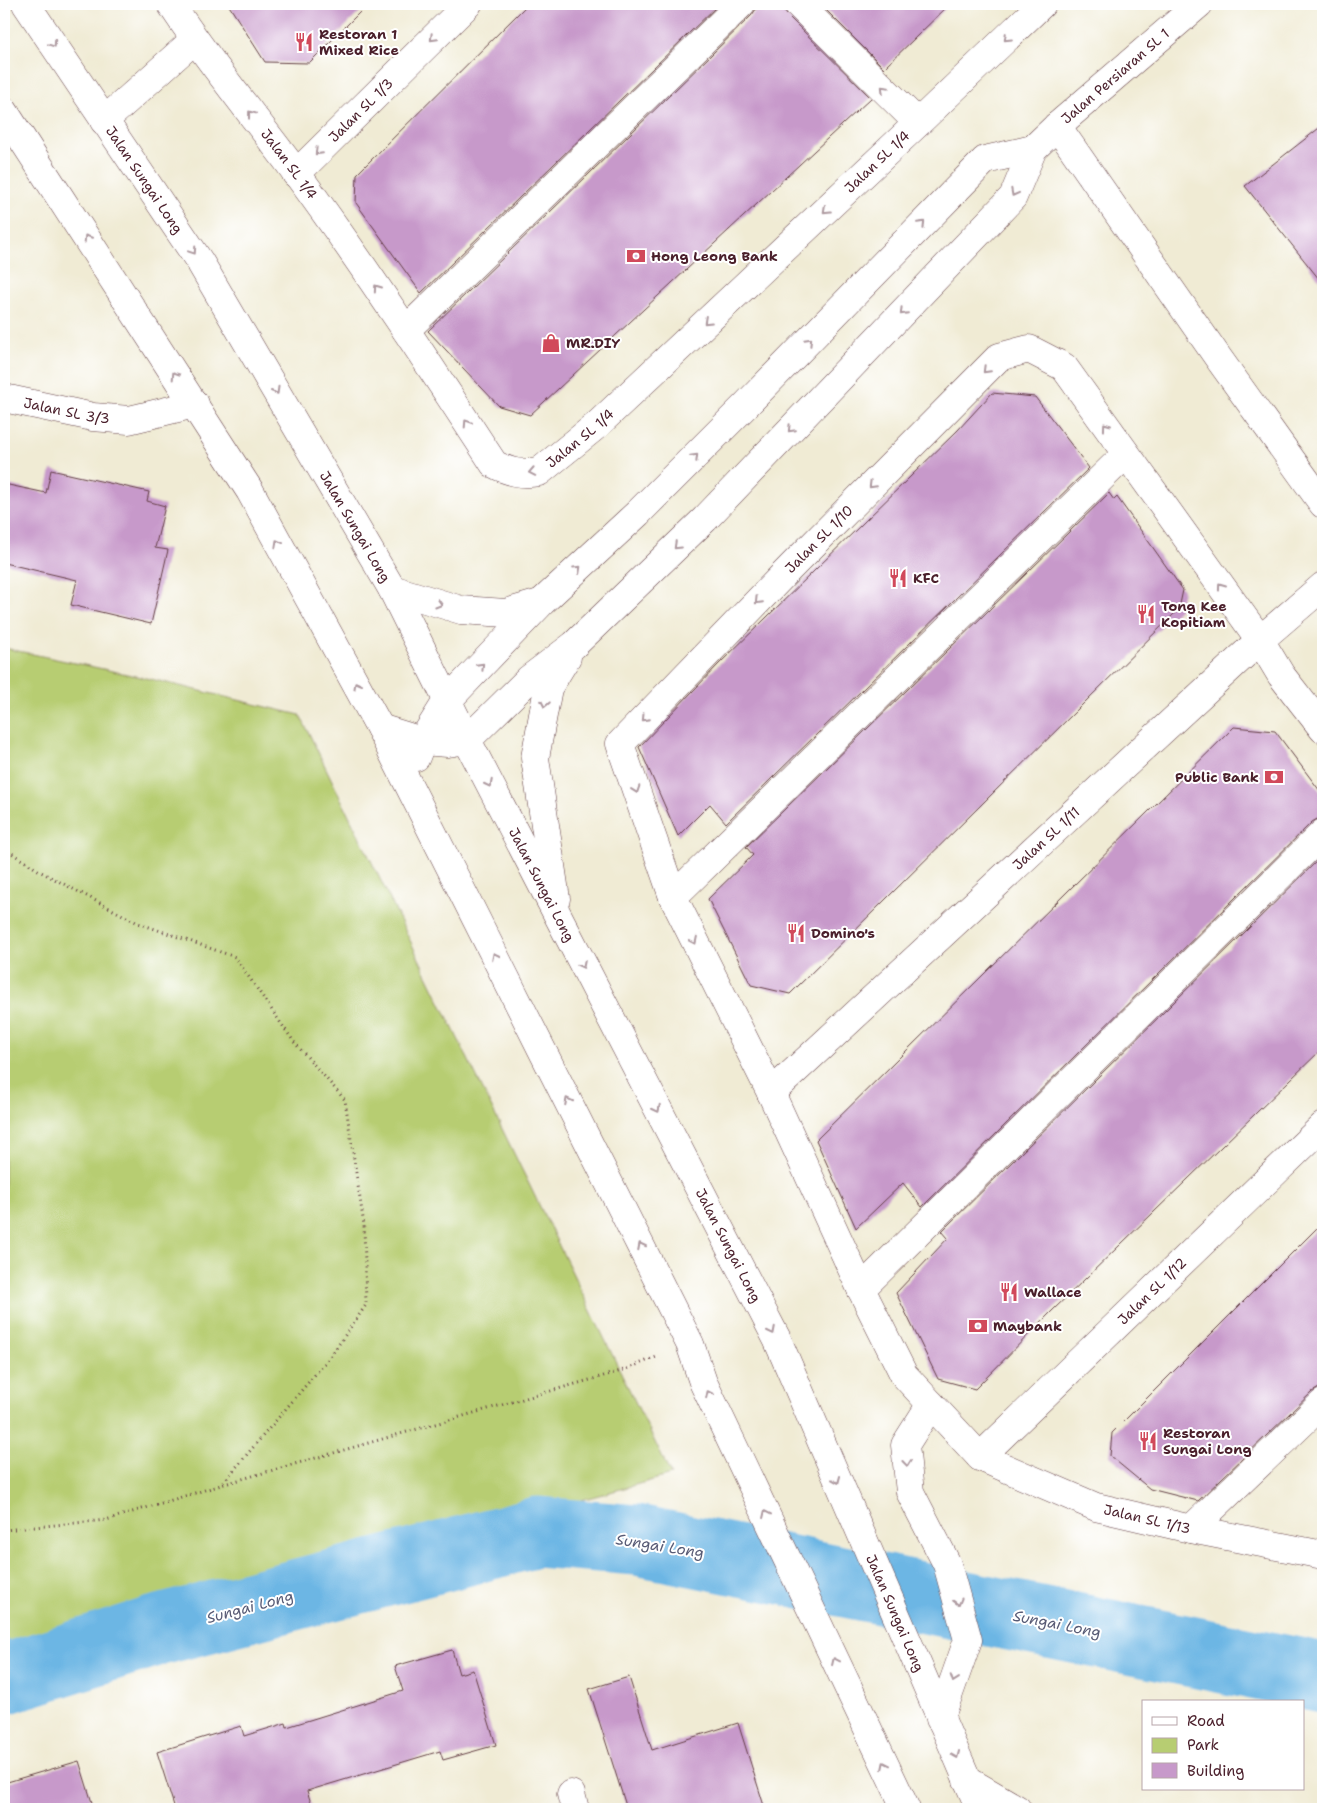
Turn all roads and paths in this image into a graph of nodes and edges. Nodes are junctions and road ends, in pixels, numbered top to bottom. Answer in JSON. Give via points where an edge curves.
{"nodes":[{"id":1,"x":26,"y":4,"type":"edge"},
{"id":2,"x":171,"y":4,"type":"edge"},
{"id":3,"x":468,"y":4,"type":"edge"},
{"id":4,"x":741,"y":4,"type":"edge"},
{"id":5,"x":798,"y":4,"type":"edge"},
{"id":6,"x":1042,"y":4,"type":"edge"},
{"id":7,"x":1199,"y":4,"type":"edge"},
{"id":8,"x":194,"y":40,"type":"junction"},
{"id":9,"x":4,"y":111,"type":"edge"},
{"id":10,"x":104,"y":121,"type":"junction"},
{"id":11,"x":918,"y":123,"type":"junction"},
{"id":12,"x":1057,"y":126,"type":"junction"},
{"id":13,"x":1033,"y":149,"type":"junction"},
{"id":14,"x":296,"y":174,"type":"junction"},
{"id":15,"x":406,"y":330,"type":"junction"},
{"id":16,"x":4,"y":398,"type":"edge"},
{"id":17,"x":195,"y":404,"type":"junction"},
{"id":18,"x":1126,"y":454,"type":"junction"},
{"id":19,"x":1323,"y":504,"type":"edge"},
{"id":20,"x":1323,"y":586,"type":"edge"},
{"id":21,"x":392,"y":589,"type":"junction"},
{"id":22,"x":542,"y":602,"type":"junction"},
{"id":23,"x":1260,"y":640,"type":"junction"},
{"id":24,"x":574,"y":646,"type":"junction"},
{"id":25,"x":447,"y":701,"type":"junction"},
{"id":26,"x":380,"y":728,"type":"junction"},
{"id":27,"x":1323,"y":729,"type":"edge"},
{"id":28,"x":467,"y":740,"type":"junction"},
{"id":29,"x":422,"y":741,"type":"junction"},
{"id":30,"x":409,"y":784,"type":"junction"},
{"id":31,"x":1323,"y":833,"type":"edge"},
{"id":32,"x":4,"y":848,"type":"edge"},
{"id":33,"x":673,"y":897,"type":"junction"},
{"id":34,"x":560,"y":921,"type":"junction"},
{"id":35,"x":771,"y":1093,"type":"junction"},
{"id":36,"x":1323,"y":1126,"type":"edge"},
{"id":37,"x":861,"y":1289,"type":"junction"},
{"id":38,"x":690,"y":1344,"type":"junction"},
{"id":39,"x":1323,"y":1403,"type":"edge"},
{"id":40,"x":931,"y":1404,"type":"junction"},
{"id":41,"x":980,"y":1457,"type":"junction"},
{"id":42,"x":221,"y":1485,"type":"junction"},
{"id":43,"x":1191,"y":1529,"type":"junction"},
{"id":44,"x":4,"y":1530,"type":"edge"},
{"id":45,"x":1323,"y":1552,"type":"edge"},
{"id":46,"x":940,"y":1719,"type":"junction"},
{"id":47,"x":967,"y":1780,"type":"junction"},
{"id":48,"x":906,"y":1809,"type":"edge"},
{"id":49,"x":980,"y":1809,"type":"edge"},
{"id":50,"x":1017,"y":1809,"type":"edge"}],
"edges":[{"from":1,"to":10,"type":"street","name":"Jalan Sungai Long","one_way":true},
{"from":2,"to":8,"type":"street","name":"Jalan SL 1/4"},
{"from":3,"to":14,"type":"street","name":"Jalan SL 1/3","one_way":true},
{"from":4,"to":15,"type":"street"},
{"from":11,"to":5,"type":"street","one_way":true},
{"from":6,"to":11,"type":"street","name":"Jalan SL 1/4","one_way":true},
{"from":7,"to":12,"type":"street","name":"Jalan Persiaran SL 1"},
{"from":8,"to":10,"type":"street"},
{"from":14,"to":8,"type":"street","name":"Jalan SL 1/4","one_way":true},
{"from":17,"to":9,"type":"street","one_way":true},
{"from":10,"to":21,"type":"street","name":"Jalan Sungai Long","one_way":true,"via":[[200,262]]},
{"from":11,"to":15,"type":"street","name":"Jalan SL 1/4","one_way":true,"via":[[597,425],[539,472],[516,473],[494,464]]},
{"from":12,"to":13,"type":"street","name":"Jalan Persiaran SL 1"},
{"from":12,"to":19,"type":"street"},
{"from":22,"to":13,"type":"street","one_way":true,"via":[[645,507],[985,160]]},
{"from":13,"to":24,"type":"street","one_way":true,"via":[[1013,197],[705,519]]},
{"from":15,"to":14,"type":"street","name":"Jalan SL 1/4","one_way":true},
{"from":16,"to":17,"type":"street","name":"Jalan SL 3/3","via":[[93,417],[128,420]]},
{"from":26,"to":17,"type":"street","one_way":true,"via":[[250,491]]},
{"from":23,"to":18,"type":"street","one_way":true},
{"from":18,"to":33,"type":"street"},
{"from":18,"to":33,"type":"street","name":"Jalan SL 1/10","one_way":true,"via":[[1064,367],[1028,349],[999,356],[620,744]]},
{"from":20,"to":23,"type":"street","name":"Jalan SL 1/11"},
{"from":21,"to":22,"type":"street","one_way":true,"via":[[461,610],[506,612]]},
{"from":21,"to":25,"type":"street","name":"Jalan Sungai Long"},
{"from":25,"to":22,"type":"street","one_way":true},
{"from":23,"to":27,"type":"street","via":[[1281,675]]},
{"from":23,"to":35,"type":"street","name":"Jalan SL 1/11"},
{"from":24,"to":28,"type":"street","via":[[529,679]]},
{"from":24,"to":34,"type":"street","one_way":true,"via":[[548,688],[535,758]]},
{"from":25,"to":28,"type":"street","name":"Jalan Sungai Long"},
{"from":25,"to":29,"type":"street"},
{"from":26,"to":29,"type":"street"},
{"from":26,"to":30,"type":"street"},
{"from":28,"to":29,"type":"street","via":[[448,743]]},
{"from":28,"to":34,"type":"street","name":"Jalan Sungai Long","one_way":true},
{"from":29,"to":30,"type":"street"},
{"from":38,"to":30,"type":"street","one_way":true},
{"from":31,"to":37,"type":"street"},
{"from":32,"to":42,"type":"path","via":[[41,872],[138,922],[235,957],[294,1042],[345,1100],[364,1226],[366,1305],[330,1357]]},
{"from":33,"to":35,"type":"street","one_way":true},
{"from":34,"to":46,"type":"street","name":"Jalan Sungai Long","one_way":true,"via":[[777,1339]]},
{"from":35,"to":37,"type":"street"},
{"from":36,"to":41,"type":"street","name":"Jalan SL 1/12"},
{"from":37,"to":40,"type":"street","via":[[904,1375]]},
{"from":38,"to":42,"type":"path","via":[[621,1371]]},
{"from":48,"to":38,"type":"street","one_way":true,"via":[[730,1438]]},
{"from":39,"to":43,"type":"street"},
{"from":40,"to":41,"type":"street"},
{"from":40,"to":46,"type":"street","one_way":true,"via":[[905,1445],[910,1492],[948,1564],[968,1640]]},
{"from":41,"to":43,"type":"street","name":"Jalan SL 1/13","via":[[1096,1507]]},
{"from":42,"to":44,"type":"path","via":[[106,1520]]},
{"from":43,"to":45,"type":"street","name":"Jalan SL 1/13","via":[[1318,1554]]},
{"from":46,"to":47,"type":"street","name":"Jalan Sungai Long","one_way":true},
{"from":47,"to":49,"type":"street","name":"Jalan Sungai Long"},
{"from":47,"to":50,"type":"street"}]}
